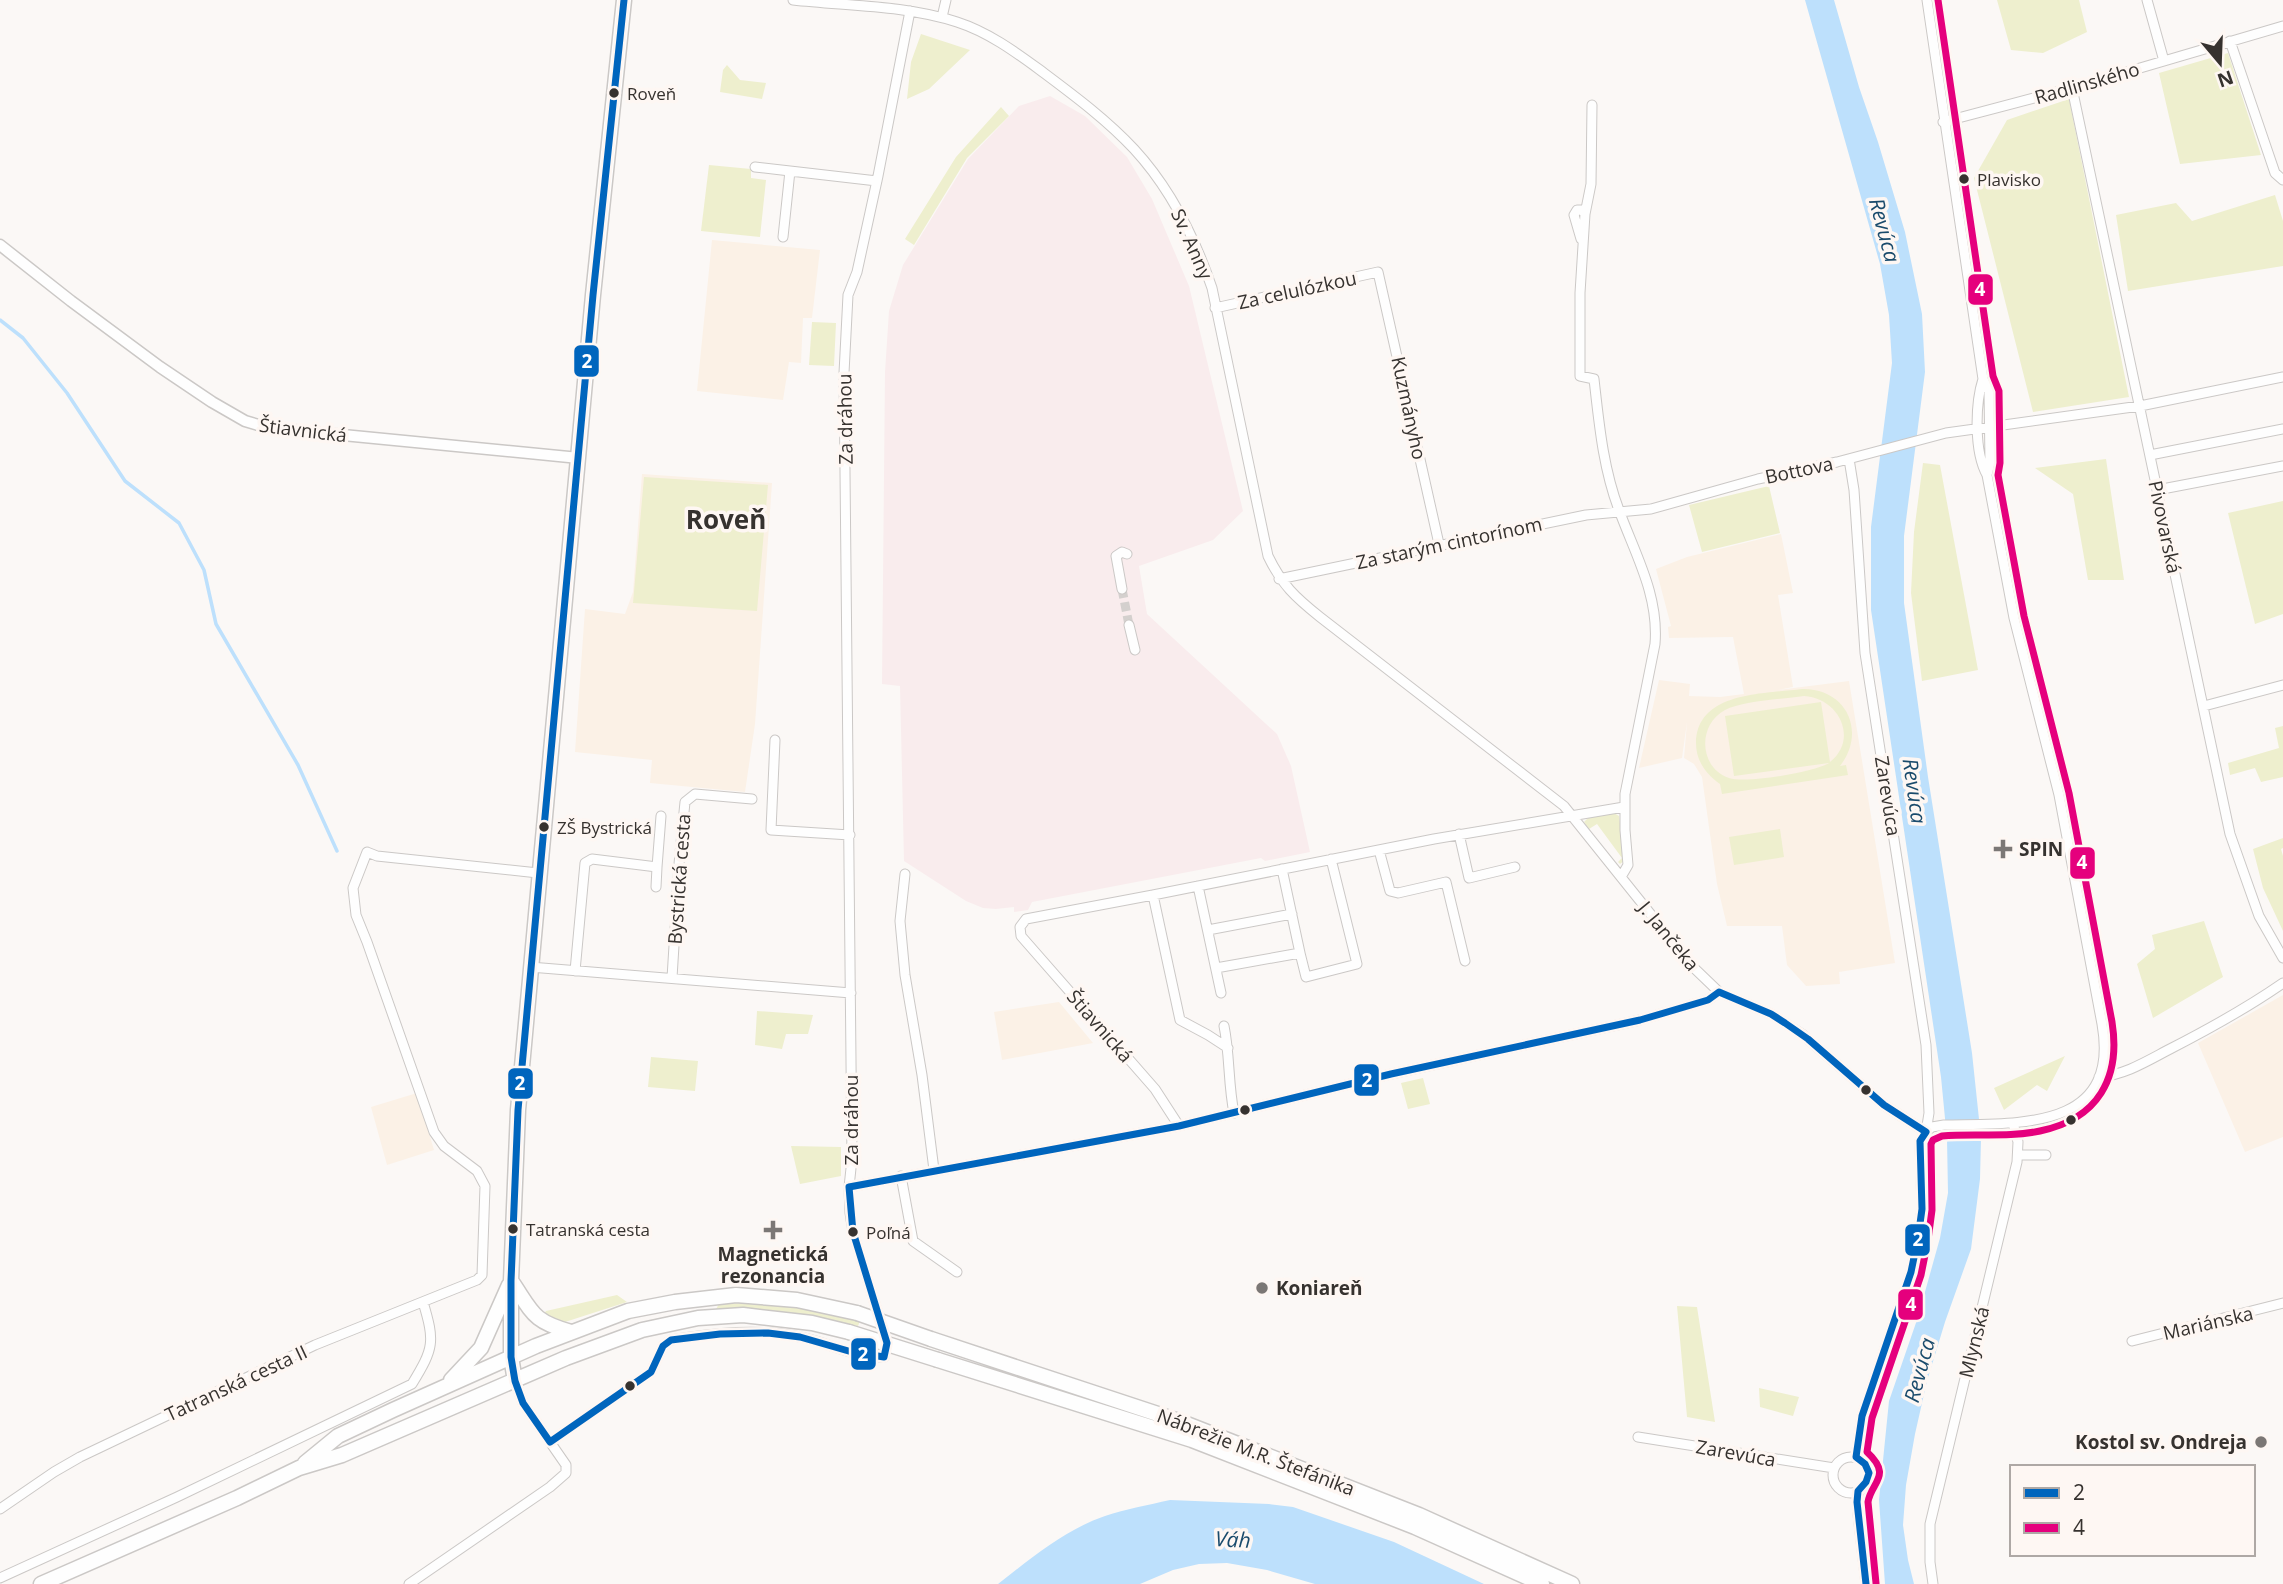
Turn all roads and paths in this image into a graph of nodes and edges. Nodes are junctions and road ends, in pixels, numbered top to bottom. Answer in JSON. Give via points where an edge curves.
{"nodes":[{"id":1,"x":624,"y":0,"type":"edge"},
{"id":2,"x":793,"y":0,"type":"edge"},
{"id":3,"x":946,"y":0,"type":"edge"},
{"id":4,"x":1927,"y":0,"type":"edge"},
{"id":5,"x":2147,"y":0,"type":"edge"},
{"id":6,"x":889,"y":4,"type":"edge"},
{"id":7,"x":909,"y":11,"type":"junction"},
{"id":8,"x":942,"y":17,"type":"junction"},
{"id":9,"x":2283,"y":26,"type":"edge"},
{"id":10,"x":2231,"y":41,"type":"junction"},
{"id":11,"x":2164,"y":61,"type":"junction"},
{"id":12,"x":2072,"y":88,"type":"junction"},
{"id":13,"x":1592,"y":105,"type":"dead end"},
{"id":14,"x":1943,"y":122,"type":"junction"},
{"id":15,"x":755,"y":167,"type":"dead end"},
{"id":16,"x":790,"y":171,"type":"junction"},
{"id":17,"x":2283,"y":180,"type":"edge"},
{"id":18,"x":877,"y":181,"type":"junction"},
{"id":19,"x":783,"y":237,"type":"dead end"},
{"id":20,"x":0,"y":246,"type":"edge"},
{"id":21,"x":1378,"y":272,"type":"joint"},
{"id":22,"x":1215,"y":308,"type":"junction"},
{"id":23,"x":2283,"y":377,"type":"edge"},
{"id":24,"x":2140,"y":406,"type":"junction"},
{"id":25,"x":1983,"y":426,"type":"junction"},
{"id":26,"x":2283,"y":429,"type":"edge"},
{"id":27,"x":2150,"y":455,"type":"junction"},
{"id":28,"x":579,"y":458,"type":"junction"},
{"id":29,"x":1849,"y":459,"type":"junction"},
{"id":30,"x":2283,"y":466,"type":"edge"},
{"id":31,"x":2157,"y":490,"type":"junction"},
{"id":32,"x":1619,"y":512,"type":"junction"},
{"id":33,"x":1439,"y":544,"type":"junction"},
{"id":34,"x":1127,"y":554,"type":"dead end"},
{"id":35,"x":1279,"y":579,"type":"junction"},
{"id":36,"x":1122,"y":589,"type":"tunnel mouth"},
{"id":37,"x":1129,"y":625,"type":"tunnel mouth"},
{"id":38,"x":1135,"y":650,"type":"dead end"},
{"id":39,"x":2283,"y":685,"type":"edge"},
{"id":40,"x":2204,"y":706,"type":"junction"},
{"id":41,"x":775,"y":740,"type":"dead end"},
{"id":42,"x":750,"y":799,"type":"dead end"},
{"id":43,"x":1624,"y":807,"type":"junction"},
{"id":44,"x":1571,"y":815,"type":"junction"},
{"id":45,"x":661,"y":816,"type":"dead end"},
{"id":46,"x":1460,"y":834,"type":"junction"},
{"id":47,"x":850,"y":835,"type":"junction"},
{"id":48,"x":1379,"y":850,"type":"junction"},
{"id":49,"x":1331,"y":859,"type":"junction"},
{"id":50,"x":657,"y":867,"type":"junction"},
{"id":51,"x":1515,"y":867,"type":"dead end"},
{"id":52,"x":1282,"y":869,"type":"junction"},
{"id":53,"x":538,"y":873,"type":"junction"},
{"id":54,"x":905,"y":874,"type":"dead end"},
{"id":55,"x":1621,"y":877,"type":"junction"},
{"id":56,"x":1198,"y":886,"type":"junction"},
{"id":57,"x":656,"y":887,"type":"dead end"},
{"id":58,"x":1153,"y":895,"type":"junction"},
{"id":59,"x":1292,"y":914,"type":"junction"},
{"id":60,"x":1208,"y":930,"type":"junction"},
{"id":61,"x":1300,"y":953,"type":"junction"},
{"id":62,"x":2283,"y":958,"type":"edge"},
{"id":63,"x":1465,"y":961,"type":"dead end"},
{"id":64,"x":530,"y":967,"type":"junction"},
{"id":65,"x":1216,"y":968,"type":"junction"},
{"id":66,"x":575,"y":971,"type":"junction"},
{"id":67,"x":672,"y":978,"type":"junction"},
{"id":68,"x":2283,"y":983,"type":"edge"},
{"id":69,"x":1719,"y":992,"type":"junction"},
{"id":70,"x":851,"y":993,"type":"junction"},
{"id":71,"x":1221,"y":993,"type":"dead end"},
{"id":72,"x":1224,"y":1026,"type":"dead end"},
{"id":73,"x":1228,"y":1048,"type":"junction"},
{"id":74,"x":2099,"y":1077,"type":"junction"},
{"id":75,"x":1234,"y":1113,"type":"junction"},
{"id":76,"x":2012,"y":1123,"type":"junction"},
{"id":77,"x":1179,"y":1126,"type":"junction"},
{"id":78,"x":1926,"y":1132,"type":"junction"},
{"id":79,"x":2018,"y":1155,"type":"junction"},
{"id":80,"x":2046,"y":1155,"type":"dead end"},
{"id":81,"x":934,"y":1170,"type":"junction"},
{"id":82,"x":901,"y":1176,"type":"junction"},
{"id":83,"x":849,"y":1187,"type":"junction"},
{"id":84,"x":957,"y":1272,"type":"dead end"},
{"id":85,"x":511,"y":1281,"type":"junction"},
{"id":86,"x":423,"y":1302,"type":"junction"},
{"id":87,"x":2283,"y":1303,"type":"edge"},
{"id":88,"x":571,"y":1332,"type":"junction"},
{"id":89,"x":2132,"y":1341,"type":"dead end"},
{"id":90,"x":512,"y":1357,"type":"junction"},
{"id":91,"x":515,"y":1381,"type":"junction"},
{"id":92,"x":445,"y":1386,"type":"junction"},
{"id":93,"x":1638,"y":1437,"type":"dead end"},
{"id":94,"x":550,"y":1442,"type":"junction"},
{"id":95,"x":1856,"y":1457,"type":"junction"},
{"id":96,"x":299,"y":1468,"type":"junction"},
{"id":97,"x":1834,"y":1468,"type":"junction"},
{"id":98,"x":1858,"y":1491,"type":"junction"},
{"id":99,"x":0,"y":1509,"type":"edge"},
{"id":100,"x":0,"y":1578,"type":"edge"},
{"id":101,"x":41,"y":1584,"type":"edge"},
{"id":102,"x":409,"y":1584,"type":"edge"},
{"id":103,"x":1542,"y":1584,"type":"edge"},
{"id":104,"x":1573,"y":1584,"type":"edge"},
{"id":105,"x":1866,"y":1584,"type":"edge"},
{"id":106,"x":1933,"y":1584,"type":"edge"}],
"edges":[{"from":1,"to":28,"type":"main road"},
{"from":2,"to":6,"type":"street"},
{"from":3,"to":8,"type":"street"},
{"from":4,"to":14,"type":"street"},
{"from":5,"to":11,"type":"street"},
{"from":6,"to":7,"type":"street"},
{"from":7,"to":8,"type":"street"},
{"from":7,"to":18,"type":"street","name":"Za dráhou"},
{"from":8,"to":22,"type":"street","name":"Sv. Anny","via":[[976,29],[1013,51],[1078,98],[1134,149],[1172,200],[1201,256]]},
{"from":9,"to":10,"type":"street","name":"Radlinského"},
{"from":10,"to":11,"type":"street","name":"Radlinského"},
{"from":10,"to":17,"type":"street","via":[[2275,173]]},
{"from":11,"to":12,"type":"street","name":"Radlinského"},
{"from":12,"to":14,"type":"street","name":"Radlinského"},
{"from":12,"to":24,"type":"street","name":"Pivovarská"},
{"from":13,"to":32,"type":"street","via":[[1591,184],[1578,338],[1580,376],[1594,379],[1603,454]]},
{"from":14,"to":25,"type":"street","via":[[1983,379],[1989,391]]},
{"from":15,"to":16,"type":"street"},
{"from":16,"to":18,"type":"street"},
{"from":16,"to":19,"type":"street"},
{"from":18,"to":47,"type":"street","name":"Za dráhou","via":[[846,313]]},
{"from":20,"to":28,"type":"street","name":"Štiavnická","via":[[160,367],[245,421],[265,427]]},
{"from":21,"to":22,"type":"street","name":"Za celulózkou"},
{"from":21,"to":33,"type":"street","name":"Kuzmányho"},
{"from":22,"to":35,"type":"street","name":"Sv. Anny","via":[[1268,556]]},
{"from":23,"to":24,"type":"street","name":"Bottova"},
{"from":24,"to":25,"type":"street","name":"Bottova"},
{"from":24,"to":27,"type":"street","name":"Pivovarská"},
{"from":25,"to":29,"type":"street","name":"Bottova"},
{"from":25,"to":74,"type":"street","via":[[2004,573],[2059,795],[2091,965],[2105,1044]]},
{"from":26,"to":27,"type":"street"},
{"from":27,"to":31,"type":"street","name":"Pivovarská"},
{"from":28,"to":53,"type":"main road"},
{"from":29,"to":32,"type":"street","name":"Bottova","via":[[1651,509]]},
{"from":29,"to":78,"type":"street","name":"Zarevúca","via":[[1865,653],[1926,1045],[1930,1101]]},
{"from":30,"to":31,"type":"street"},
{"from":31,"to":40,"type":"street","name":"Pivovarská"},
{"from":32,"to":33,"type":"street","name":"Za starým cintorínom"},
{"from":32,"to":43,"type":"street","via":[[1640,560],[1656,632]]},
{"from":33,"to":35,"type":"street","name":"Za starým cintorínom"},
{"from":34,"to":36,"type":"street","via":[[1116,556]]},
{"from":35,"to":44,"type":"street","name":"J. Jančeka","via":[[1309,608],[1553,796]]},
{"from":37,"to":38,"type":"street"},
{"from":39,"to":40,"type":"street"},
{"from":40,"to":62,"type":"street","name":"Pivovarská","via":[[2230,834],[2252,898]]},
{"from":41,"to":47,"type":"street","via":[[771,830]]},
{"from":42,"to":67,"type":"street","name":"Bystrická cesta","via":[[695,794],[685,802]]},
{"from":43,"to":44,"type":"street"},
{"from":43,"to":55,"type":"street","via":[[1629,858]]},
{"from":44,"to":46,"type":"street"},
{"from":44,"to":55,"type":"street","name":"J. Jančeka"},
{"from":45,"to":50,"type":"street","name":"Bystrická cesta"},
{"from":46,"to":48,"type":"street"},
{"from":46,"to":51,"type":"street","via":[[1469,878]]},
{"from":47,"to":70,"type":"street","name":"Za dráhou"},
{"from":48,"to":49,"type":"street"},
{"from":48,"to":63,"type":"street","via":[[1390,891],[1446,882]]},
{"from":49,"to":52,"type":"street"},
{"from":49,"to":61,"type":"street","via":[[1357,964],[1306,977]]},
{"from":50,"to":57,"type":"street","name":"Bystrická cesta"},
{"from":50,"to":66,"type":"street","name":"Bystrická cesta","via":[[592,859],[585,863]]},
{"from":52,"to":56,"type":"street"},
{"from":52,"to":59,"type":"street"},
{"from":53,"to":64,"type":"main road"},
{"from":53,"to":86,"type":"street","name":"Tatranská cesta II","via":[[367,852],[353,888],[356,915],[434,1132],[444,1146],[477,1171],[485,1186],[482,1275]]},
{"from":54,"to":81,"type":"street","via":[[900,921],[905,975]]},
{"from":55,"to":69,"type":"street","name":"J. Jančeka","via":[[1693,967]]},
{"from":56,"to":58,"type":"street"},
{"from":56,"to":60,"type":"street"},
{"from":58,"to":73,"type":"street","via":[[1180,1020]]},
{"from":58,"to":77,"type":"street","name":"Štiavnická","via":[[1035,915],[1020,927],[1023,939],[1155,1089]]},
{"from":59,"to":60,"type":"street"},
{"from":59,"to":61,"type":"street"},
{"from":60,"to":65,"type":"street"},
{"from":61,"to":65,"type":"street"},
{"from":64,"to":66,"type":"street"},
{"from":64,"to":85,"type":"main road"},
{"from":65,"to":71,"type":"street"},
{"from":66,"to":67,"type":"street"},
{"from":67,"to":70,"type":"street"},
{"from":68,"to":74,"type":"street","via":[[2243,1010],[2122,1074]]},
{"from":69,"to":75,"type":"street","via":[[1708,1000],[1640,1020]]},
{"from":69,"to":78,"type":"street","via":[[1785,1023],[1884,1105]]},
{"from":70,"to":83,"type":"street","name":"Za dráhou"},
{"from":72,"to":73,"type":"street"},
{"from":73,"to":75,"type":"street"},
{"from":74,"to":76,"type":"street","via":[[2067,1111],[2049,1119]]},
{"from":75,"to":77,"type":"street"},
{"from":76,"to":78,"type":"street","via":[[1944,1125]]},
{"from":76,"to":79,"type":"street","name":"Mlynská"},
{"from":77,"to":81,"type":"street"},
{"from":78,"to":95,"type":"street","name":"Zarevúca","via":[[1920,1141],[1922,1209],[1911,1272],[1862,1416]]},
{"from":79,"to":80,"type":"street"},
{"from":79,"to":106,"type":"street","name":"Mlynská","via":[[1930,1524]]},
{"from":81,"to":82,"type":"street"},
{"from":82,"to":83,"type":"street"},
{"from":82,"to":84,"type":"street","via":[[913,1241]]},
{"from":83,"to":94,"type":"street","name":"Za dráhou","via":[[853,1232],[887,1343],[884,1357],[867,1357],[800,1337],[745,1331],[671,1340],[663,1346],[652,1372]]},
{"from":85,"to":88,"type":"main road","via":[[536,1317]]},
{"from":85,"to":90,"type":"main road"},
{"from":85,"to":92,"type":"main road","via":[[481,1348]]},
{"from":86,"to":99,"type":"street","name":"Tatranská cesta II","via":[[315,1345],[80,1457]]},
{"from":86,"to":100,"type":"street","via":[[432,1331],[431,1349],[412,1384]]},
{"from":87,"to":89,"type":"street","name":"Mariánska"},
{"from":88,"to":90,"type":"main road","name":"Nábrežie M.R. Štefánika"},
{"from":88,"to":104,"type":"main road","name":"Nábrežie M.R. Štefánika","bridge":true,"via":[[628,1311],[718,1296],[797,1300],[857,1313],[1178,1421],[1419,1515]]},
{"from":90,"to":91,"type":"main road"},
{"from":90,"to":92,"type":"main road"},
{"from":91,"to":94,"type":"street","via":[[523,1403]]},
{"from":91,"to":96,"type":"main road","via":[[342,1455]]},
{"from":91,"to":103,"type":"main road","name":"Nábrežie M.R. Štefánika","bridge":true,"via":[[663,1324],[764,1316],[812,1323],[1205,1445],[1394,1518]]},
{"from":92,"to":96,"type":"main road","via":[[338,1437]]},
{"from":93,"to":97,"type":"street","name":"Zarevúca"},
{"from":94,"to":102,"type":"street","via":[[566,1465],[565,1476]]},
{"from":95,"to":97,"type":"street","via":[[1843,1458]]},
{"from":95,"to":98,"type":"street","name":"Zarevúca","via":[[1869,1473],[1867,1484]]},
{"from":96,"to":101,"type":"main road"},
{"from":97,"to":98,"type":"street","via":[[1837,1486],[1849,1493]]},
{"from":98,"to":105,"type":"street","name":"Zarevúca"}]}
